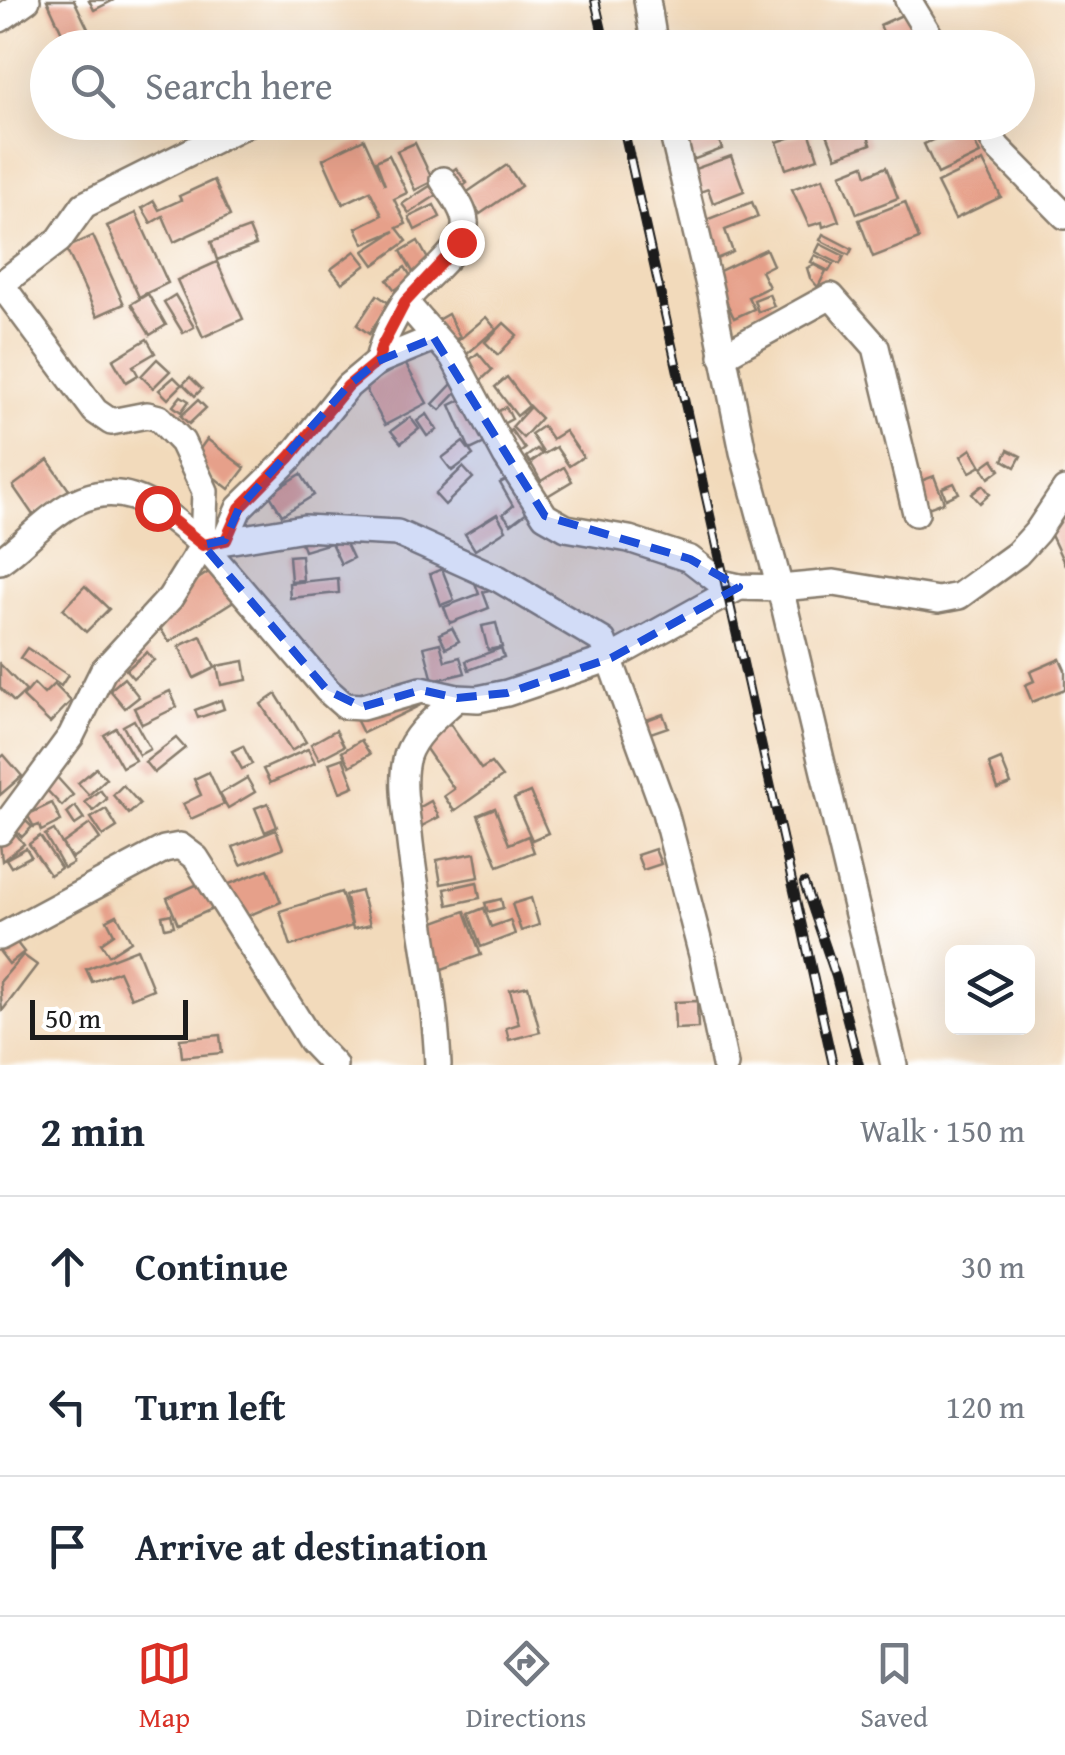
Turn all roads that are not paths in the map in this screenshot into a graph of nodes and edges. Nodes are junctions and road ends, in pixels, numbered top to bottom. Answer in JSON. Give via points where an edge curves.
{"nodes":[{"id":1,"x":27,"y":0,"type":"edge"},
{"id":2,"x":646,"y":0,"type":"edge"},
{"id":3,"x":908,"y":0,"type":"edge"},
{"id":4,"x":0,"y":19,"type":"edge"},
{"id":5,"x":652,"y":30,"type":"edge"},
{"id":6,"x":926,"y":30,"type":"edge"},
{"id":7,"x":214,"y":140,"type":"edge"},
{"id":8,"x":674,"y":140,"type":"edge"},
{"id":9,"x":994,"y":140,"type":"edge"},
{"id":10,"x":443,"y":180,"type":"dead end"},
{"id":11,"x":1065,"y":216,"type":"edge"},
{"id":12,"x":0,"y":284,"type":"edge"},
{"id":13,"x":405,"y":302,"type":"junction"},
{"id":14,"x":434,"y":338,"type":"junction"},
{"id":15,"x":722,"y":356,"type":"junction"},
{"id":16,"x":378,"y":361,"type":"junction"},
{"id":17,"x":1065,"y":490,"type":"edge"},
{"id":18,"x":916,"y":512,"type":"dead end"},
{"id":19,"x":214,"y":543,"type":"junction"},
{"id":20,"x":0,"y":561,"type":"edge"},
{"id":21,"x":740,"y":587,"type":"junction"},
{"id":22,"x":780,"y":588,"type":"junction"},
{"id":23,"x":611,"y":658,"type":"junction"},
{"id":24,"x":457,"y":698,"type":"junction"},
{"id":25,"x":0,"y":832,"type":"edge"},
{"id":26,"x":0,"y":936,"type":"edge"},
{"id":27,"x":334,"y":1065,"type":"edge"},
{"id":28,"x":438,"y":1065,"type":"edge"},
{"id":29,"x":725,"y":1065,"type":"edge"},
{"id":30,"x":894,"y":1065,"type":"edge"}],
"edges":[{"from":1,"to":4,"type":"street"},
{"from":2,"to":5,"type":"street"},
{"from":3,"to":6,"type":"street"},
{"from":7,"to":12,"type":"street","via":[[84,205],[59,240]]},
{"from":8,"to":15,"type":"street"},
{"from":9,"to":11,"type":"street"},
{"from":10,"to":13,"type":"street","via":[[466,224],[461,242]]},
{"from":12,"to":19,"type":"street","via":[[95,411],[112,422],[159,418],[182,442],[205,491]]},
{"from":13,"to":14,"type":"street"},
{"from":13,"to":16,"type":"street"},
{"from":14,"to":16,"type":"street"},
{"from":14,"to":21,"type":"street","via":[[453,357],[545,516],[566,528],[690,559],[721,583]]},
{"from":15,"to":18,"type":"street","via":[[831,296],[876,346]]},
{"from":15,"to":22,"type":"street"},
{"from":16,"to":19,"type":"street","via":[[348,386]]},
{"from":17,"to":22,"type":"street","via":[[1016,554],[959,596],[938,600],[834,583]]},
{"from":19,"to":20,"type":"street","via":[[139,496],[112,492],[56,514]]},
{"from":19,"to":23,"type":"street","via":[[304,528],[397,534],[500,579],[603,641]]},
{"from":19,"to":24,"type":"street","via":[[293,654],[345,706],[362,708],[421,690]]},
{"from":19,"to":25,"type":"street","via":[[103,672],[71,736]]},
{"from":21,"to":22,"type":"street"},
{"from":21,"to":23,"type":"street"},
{"from":22,"to":30,"type":"street"},
{"from":23,"to":24,"type":"street","via":[[507,694]]},
{"from":23,"to":29,"type":"street","via":[[665,812]]},
{"from":24,"to":28,"type":"street","via":[[416,738],[406,759]]},
{"from":26,"to":27,"type":"street","via":[[164,848],[180,846],[196,858]]}]}
